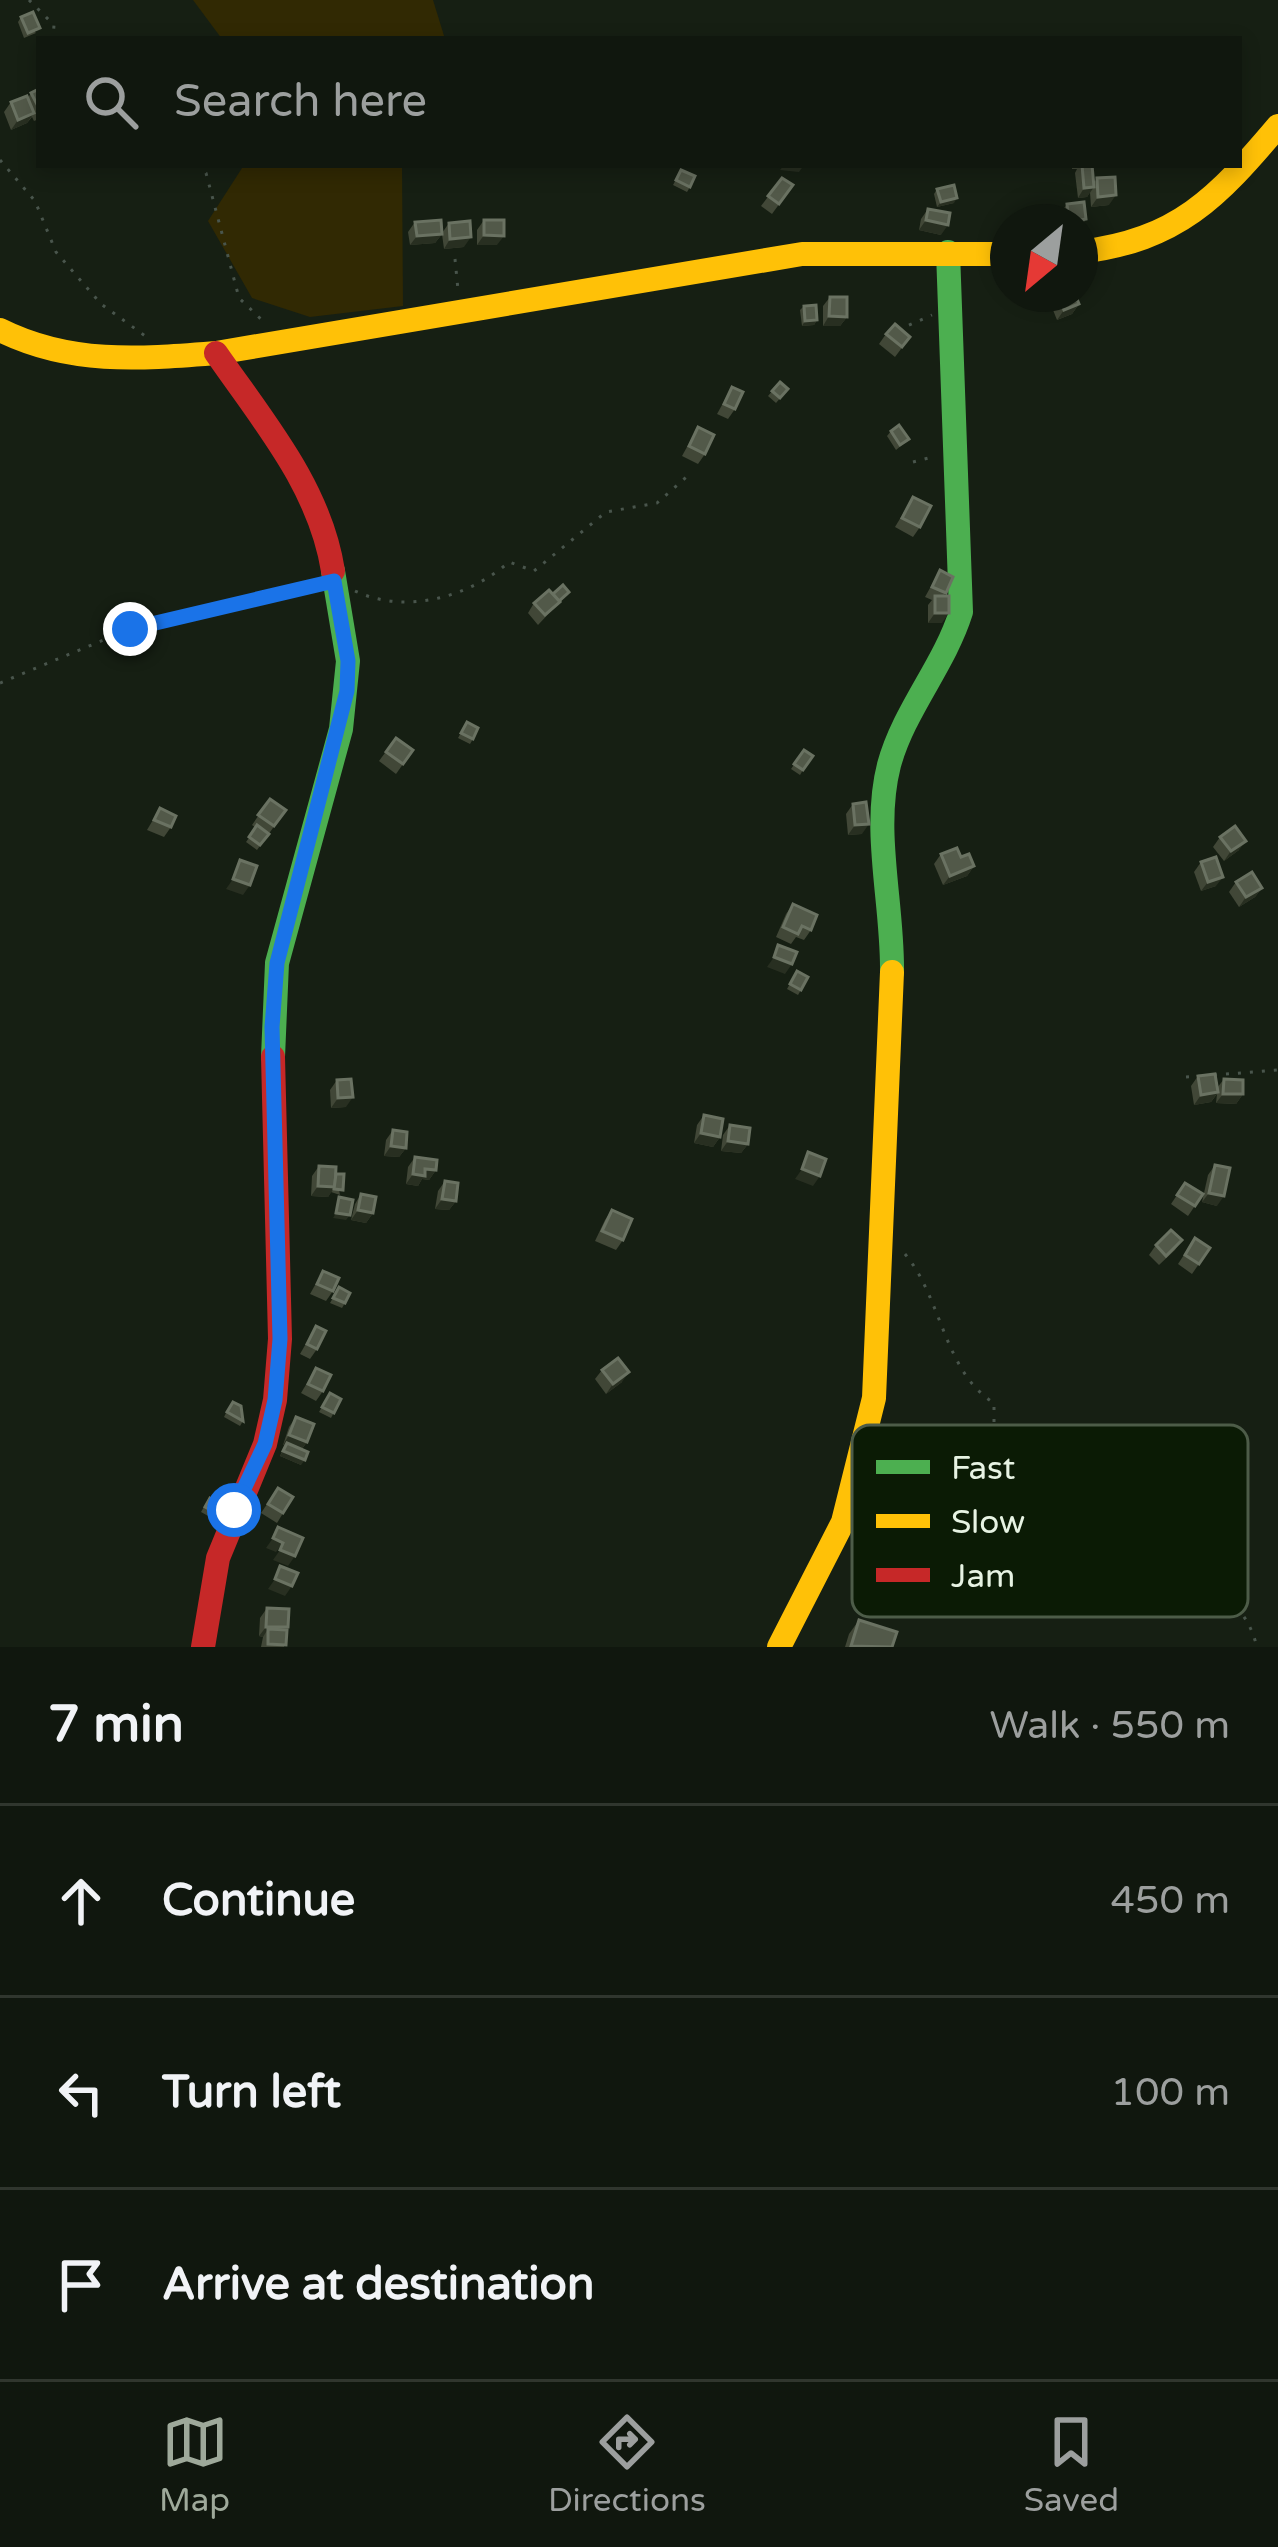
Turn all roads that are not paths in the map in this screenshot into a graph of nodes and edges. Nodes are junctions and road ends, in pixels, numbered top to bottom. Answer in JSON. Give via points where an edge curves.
{"nodes":[{"id":1,"x":1278,"y":126,"type":"edge"},
{"id":2,"x":1242,"y":164,"type":"edge"},
{"id":3,"x":1239,"y":168,"type":"edge"},
{"id":4,"x":1098,"y":249,"type":"edge"},
{"id":5,"x":948,"y":252,"type":"junction"},
{"id":6,"x":990,"y":253,"type":"edge"},
{"id":7,"x":0,"y":330,"type":"edge"},
{"id":8,"x":216,"y":353,"type":"junction"},
{"id":9,"x":872,"y":1425,"type":"edge"},
{"id":10,"x":852,"y":1505,"type":"edge"},
{"id":11,"x":203,"y":1647,"type":"edge"},
{"id":12,"x":779,"y":1647,"type":"edge"}],
"edges":[{"from":1,"to":2,"type":"street"},
{"from":3,"to":4,"type":"street","via":[[1188,222],[1143,242]]},
{"from":5,"to":6,"type":"street"},
{"from":5,"to":8,"type":"street","via":[[802,254]]},
{"from":5,"to":9,"type":"street","via":[[961,612],[953,645],[885,781],[892,942],[883,1359]]},
{"from":7,"to":8,"type":"street","via":[[81,358]]},
{"from":8,"to":11,"type":"street","via":[[306,485],[329,543],[348,661],[277,963],[275,1400],[218,1558]]},
{"from":10,"to":12,"type":"street"}]}
